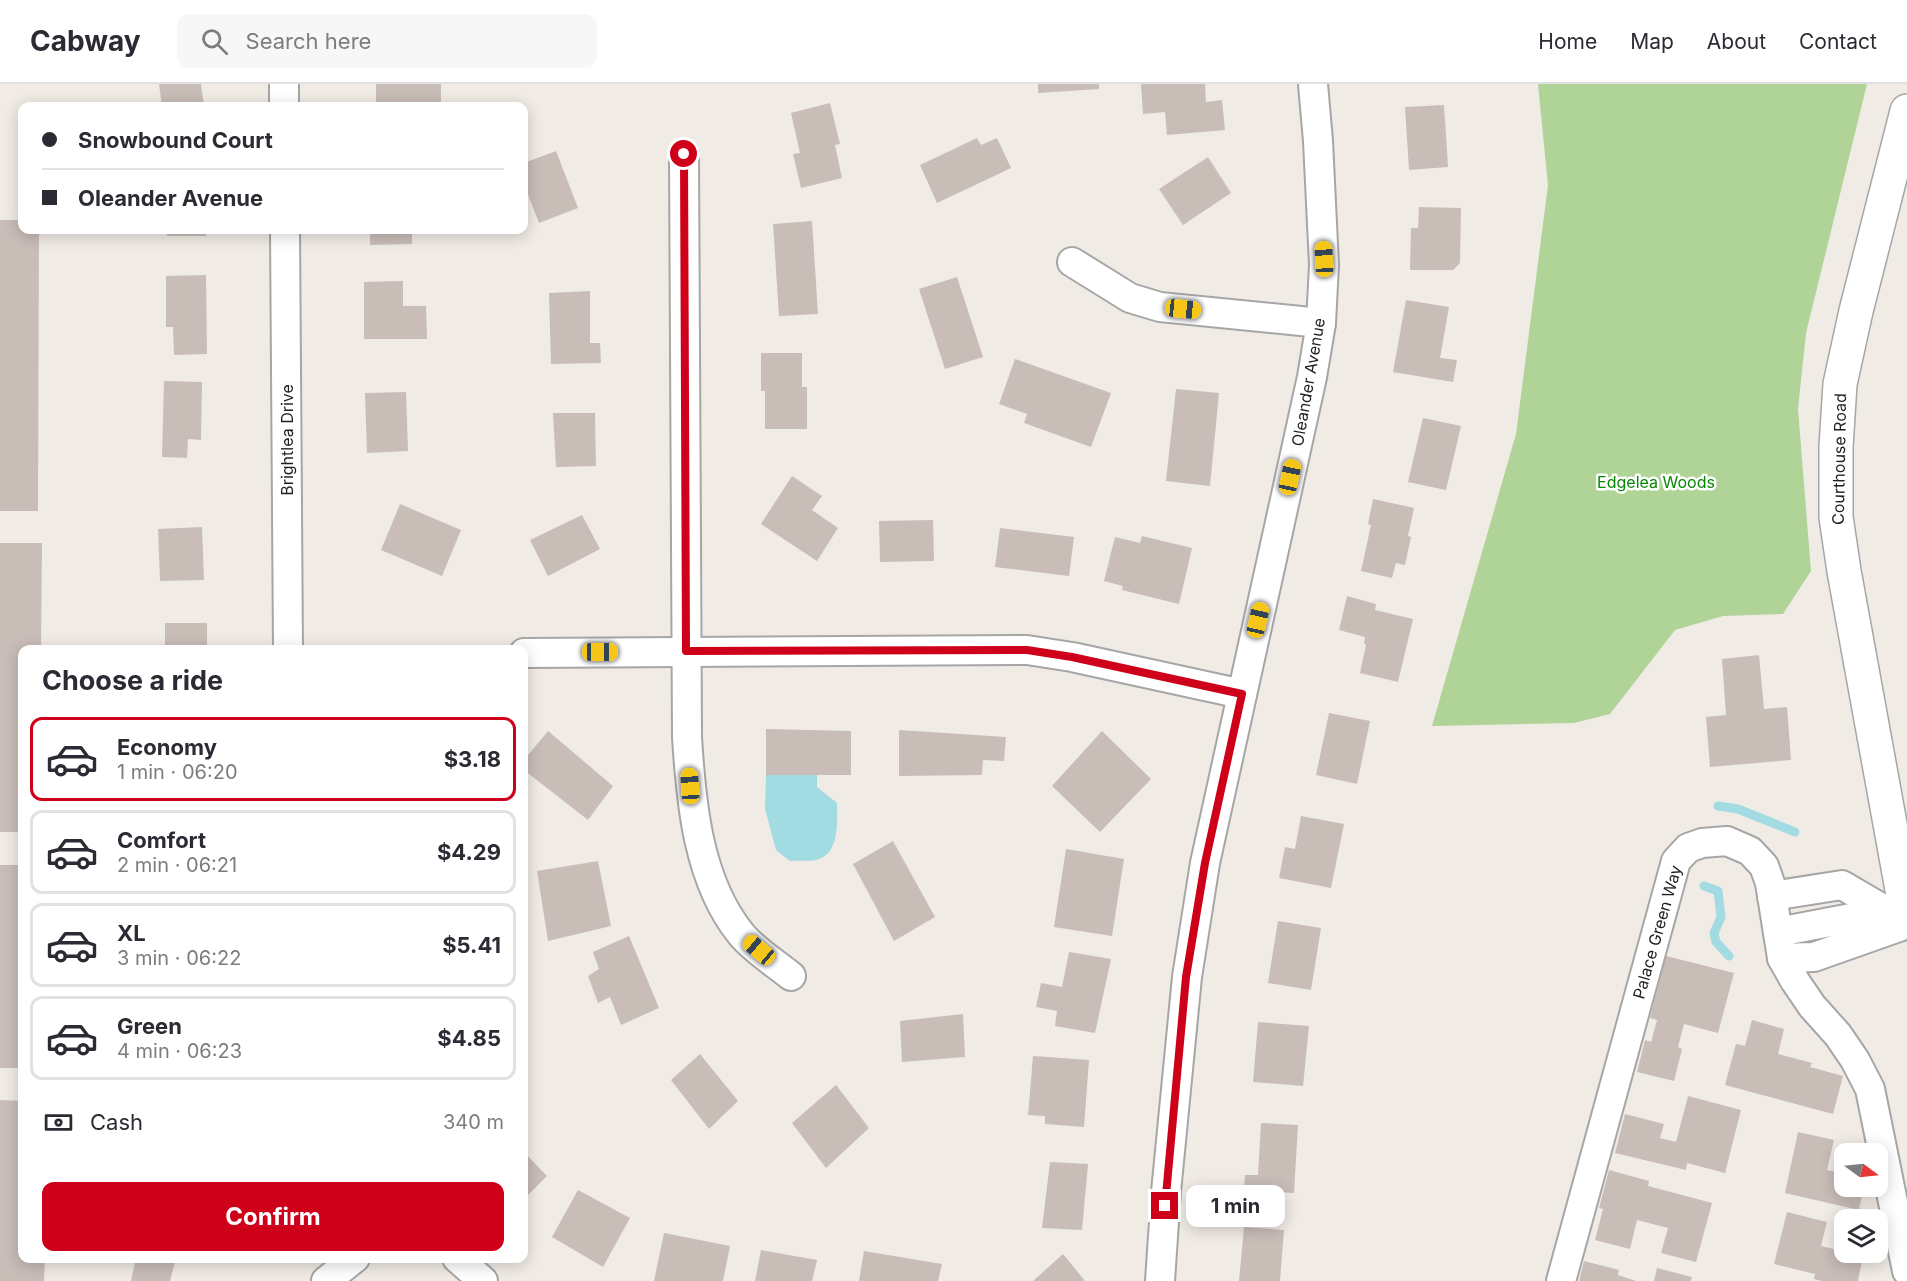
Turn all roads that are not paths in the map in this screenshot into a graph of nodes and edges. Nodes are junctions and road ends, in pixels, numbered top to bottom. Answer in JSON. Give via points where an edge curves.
{"nodes":[{"id":1,"x":284,"y":84,"type":"edge"},
{"id":2,"x":1313,"y":84,"type":"edge"},
{"id":3,"x":284,"y":102,"type":"edge"},
{"id":4,"x":1907,"y":111,"type":"edge"},
{"id":5,"x":684,"y":154,"type":"dead end"},
{"id":6,"x":285,"y":234,"type":"edge"},
{"id":7,"x":1072,"y":261,"type":"dead end"},
{"id":8,"x":1321,"y":323,"type":"junction"},
{"id":9,"x":288,"y":645,"type":"edge"},
{"id":10,"x":686,"y":651,"type":"junction"},
{"id":11,"x":528,"y":653,"type":"edge"},
{"id":12,"x":1242,"y":694,"type":"junction"},
{"id":13,"x":1772,"y":896,"type":"junction"},
{"id":14,"x":1907,"y":916,"type":"edge"},
{"id":15,"x":1907,"y":924,"type":"edge"},
{"id":16,"x":1780,"y":945,"type":"junction"},
{"id":17,"x":791,"y":976,"type":"dead end"},
{"id":18,"x":349,"y":1263,"type":"edge"},
{"id":19,"x":463,"y":1263,"type":"edge"},
{"id":20,"x":1907,"y":1271,"type":"edge"},
{"id":21,"x":326,"y":1281,"type":"edge"},
{"id":22,"x":483,"y":1281,"type":"edge"},
{"id":23,"x":1160,"y":1281,"type":"edge"},
{"id":24,"x":1561,"y":1281,"type":"edge"}],
"edges":[{"from":1,"to":3,"type":"street"},
{"from":2,"to":8,"type":"street","name":"Oleander Avenue","via":[[1324,259]]},
{"from":4,"to":14,"type":"street","name":"Courthouse Road","via":[[1840,384],[1836,517]]},
{"from":5,"to":10,"type":"street"},
{"from":6,"to":9,"type":"street","name":"Brightlea Drive"},
{"from":7,"to":8,"type":"street","via":[[1130,298],[1160,307]]},
{"from":8,"to":12,"type":"street","name":"Oleander Avenue"},
{"from":10,"to":11,"type":"street"},
{"from":10,"to":12,"type":"street","via":[[1027,650]]},
{"from":10,"to":17,"type":"street","via":[[690,786],[709,872],[727,915],[743,937]]},
{"from":12,"to":23,"type":"street","name":"Oleander Avenue","via":[[1205,863],[1186,977]]},
{"from":13,"to":15,"type":"street","via":[[1842,885]]},
{"from":13,"to":16,"type":"street","name":"Palace Green Way"},
{"from":13,"to":24,"type":"street","name":"Palace Green Way","via":[[1764,866],[1750,851],[1726,841],[1688,848],[1676,861]]},
{"from":15,"to":16,"type":"street","via":[[1851,918]]},
{"from":16,"to":20,"type":"street","name":"Palace Green Way","via":[[1795,981],[1838,1035],[1870,1089]]},
{"from":18,"to":21,"type":"street"},
{"from":19,"to":22,"type":"street"}]}
